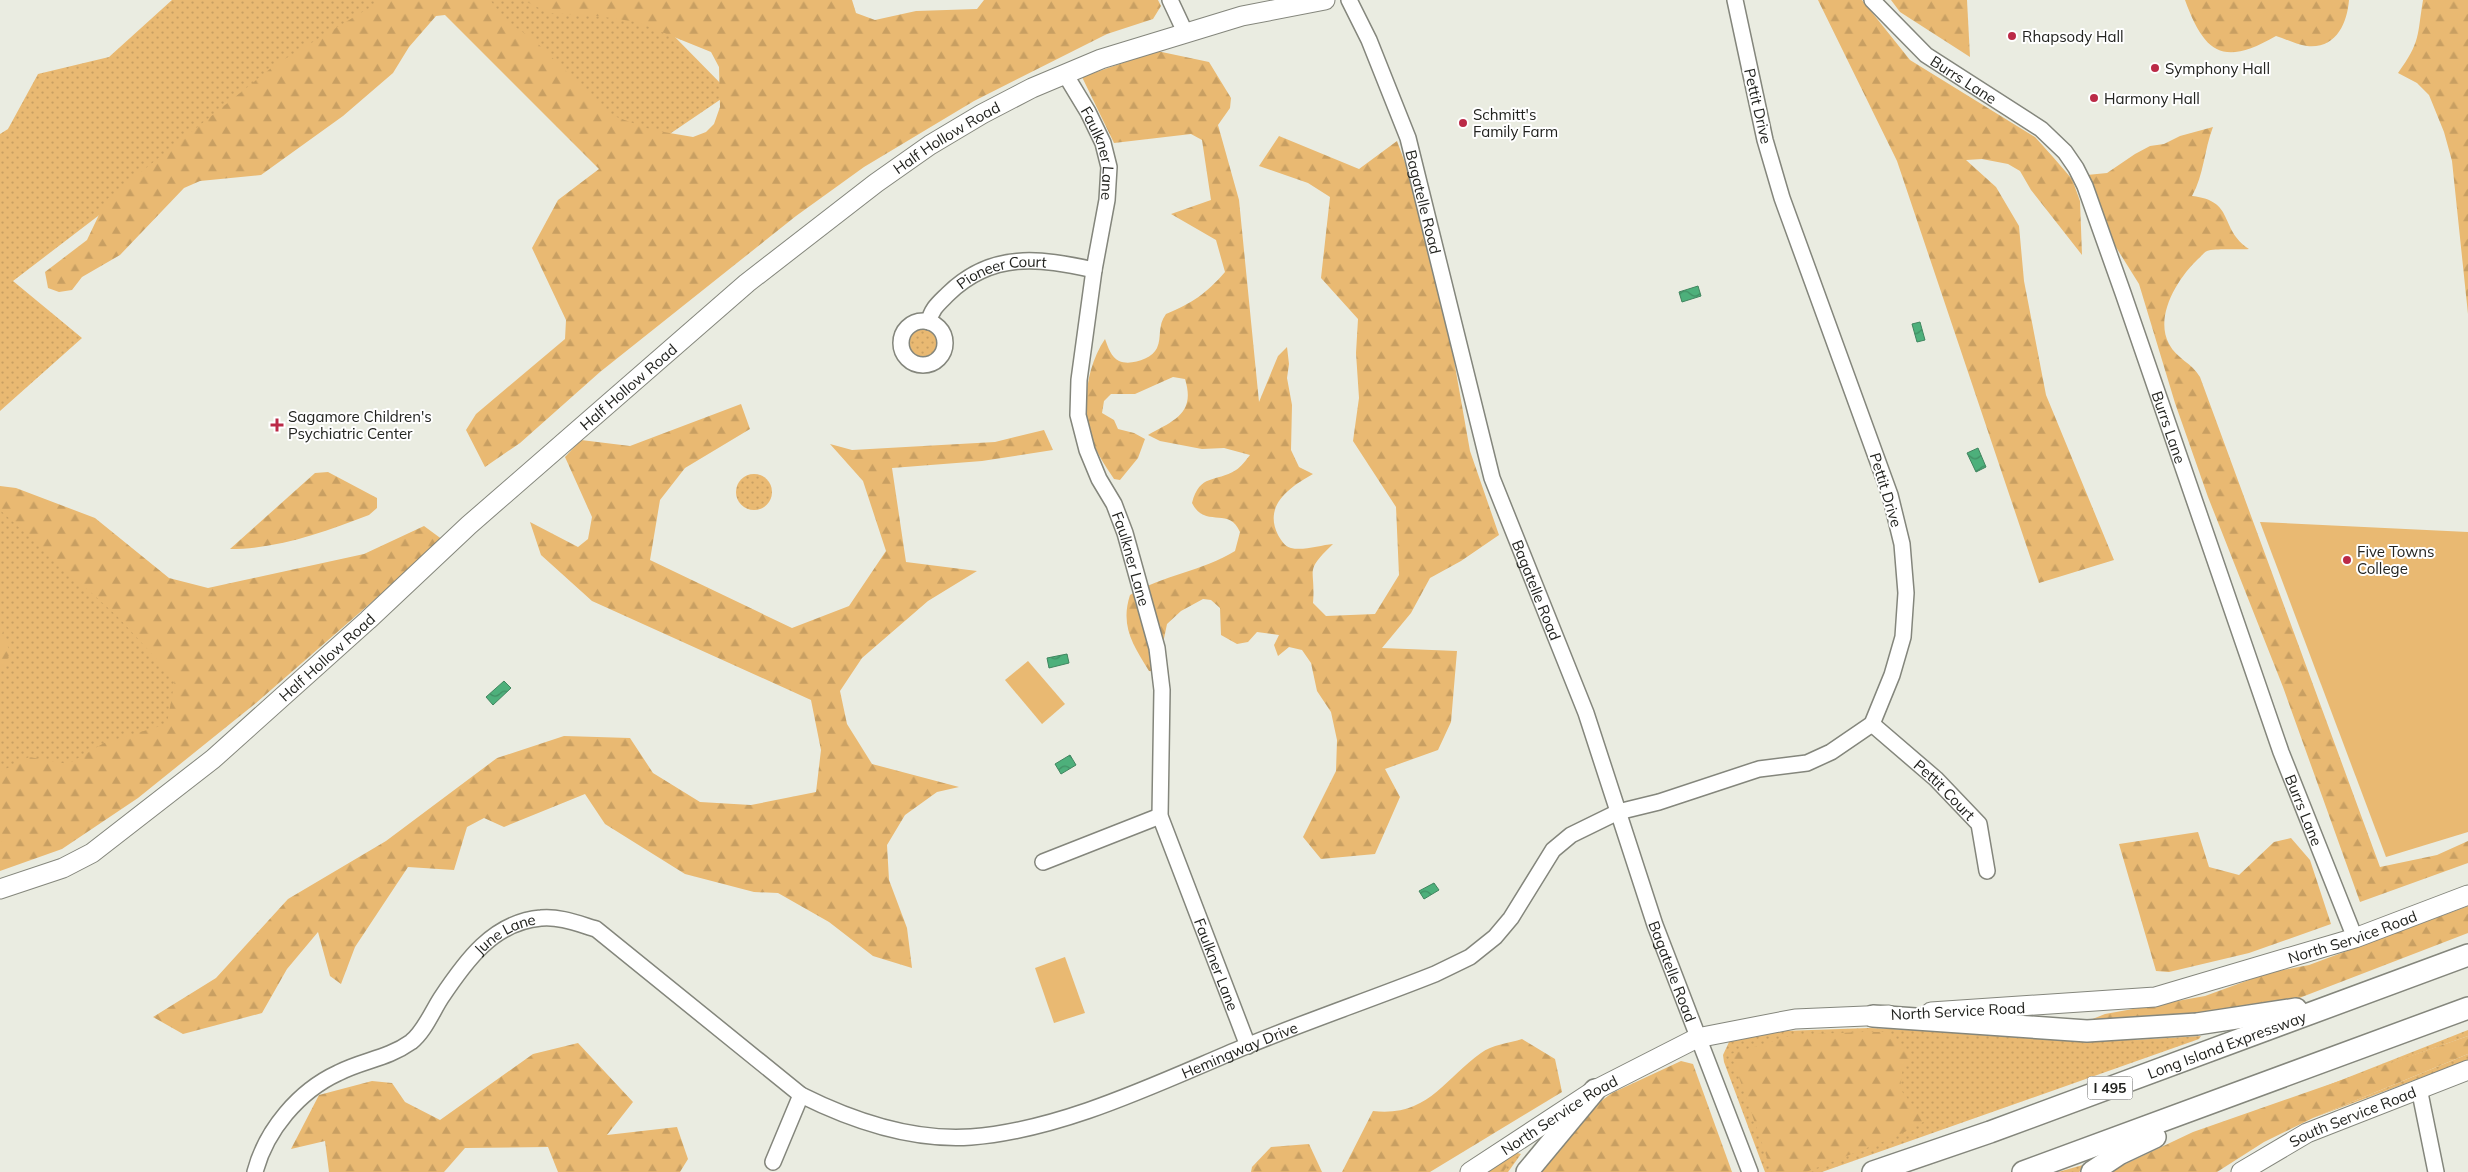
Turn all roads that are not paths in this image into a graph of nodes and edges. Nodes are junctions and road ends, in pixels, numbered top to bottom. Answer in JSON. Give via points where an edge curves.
{"nodes":[{"id":1,"x":1170,"y":0,"type":"edge"},
{"id":2,"x":1325,"y":0,"type":"edge"},
{"id":3,"x":1350,"y":0,"type":"edge"},
{"id":4,"x":1735,"y":0,"type":"edge"},
{"id":5,"x":1872,"y":0,"type":"edge"},
{"id":6,"x":1185,"y":32,"type":"junction"},
{"id":7,"x":1065,"y":74,"type":"junction"},
{"id":8,"x":1094,"y":270,"type":"junction"},
{"id":9,"x":929,"y":322,"type":"dead end"},
{"id":10,"x":1872,"y":724,"type":"junction"},
{"id":11,"x":1618,"y":812,"type":"junction"},
{"id":12,"x":1160,"y":816,"type":"junction"},
{"id":13,"x":1043,"y":862,"type":"dead end"},
{"id":14,"x":1987,"y":872,"type":"dead end"},
{"id":15,"x":0,"y":889,"type":"edge"},
{"id":16,"x":2468,"y":895,"type":"edge"},
{"id":17,"x":2355,"y":938,"type":"junction"},
{"id":18,"x":2468,"y":955,"type":"edge"},
{"id":19,"x":2346,"y":1000,"type":"junction"},
{"id":20,"x":2468,"y":1008,"type":"edge"},
{"id":21,"x":1873,"y":1016,"type":"junction"},
{"id":22,"x":1697,"y":1038,"type":"junction"},
{"id":23,"x":1248,"y":1046,"type":"junction"},
{"id":24,"x":2363,"y":1047,"type":"junction"},
{"id":25,"x":2468,"y":1070,"type":"edge"},
{"id":26,"x":2419,"y":1088,"type":"junction"},
{"id":27,"x":1595,"y":1090,"type":"junction"},
{"id":28,"x":800,"y":1095,"type":"junction"},
{"id":29,"x":773,"y":1162,"type":"dead end"},
{"id":30,"x":1750,"y":1171,"type":"edge"},
{"id":31,"x":256,"y":1172,"type":"edge"},
{"id":32,"x":1470,"y":1172,"type":"edge"},
{"id":33,"x":1527,"y":1172,"type":"edge"},
{"id":34,"x":1872,"y":1172,"type":"edge"},
{"id":35,"x":2023,"y":1172,"type":"edge"},
{"id":36,"x":2092,"y":1172,"type":"edge"},
{"id":37,"x":2241,"y":1172,"type":"edge"},
{"id":38,"x":2436,"y":1172,"type":"edge"}],
"edges":[{"from":1,"to":6,"type":"street"},
{"from":2,"to":6,"type":"main road","name":"Half Hollow Road","via":[[1242,16]]},
{"from":3,"to":11,"type":"street","name":"Bagatelle Road","via":[[1408,138],[1492,478],[1586,713]]},
{"from":4,"to":10,"type":"street","name":"Pettit Drive","via":[[1777,181],[1890,495],[1902,544],[1906,593],[1903,637],[1892,676]]},
{"from":5,"to":17,"type":"street","name":"Burrs Lane","via":[[1926,55],[2041,129],[2076,168],[2123,293],[2281,752]]},
{"from":6,"to":7,"type":"main road","name":"Half Hollow Road"},
{"from":7,"to":8,"type":"street","name":"Faulkner Lane","via":[[1099,135],[1109,167],[1107,200]]},
{"from":7,"to":15,"type":"main road","name":"Half Hollow Road","via":[[982,114],[876,183],[740,289],[469,525],[213,759],[92,853],[63,868]]},
{"from":8,"to":9,"type":"street","name":"Pioneer Court","via":[[1038,260],[1012,261],[985,268],[952,290],[934,308]]},
{"from":8,"to":12,"type":"street","name":"Faulkner Lane","via":[[1079,380],[1078,415],[1087,450],[1125,533],[1157,648],[1162,690]]},
{"from":10,"to":11,"type":"street","via":[[1831,752],[1807,763],[1760,770]]},
{"from":10,"to":14,"type":"street","name":"Pettit Court","via":[[1936,779],[1979,824]]},
{"from":11,"to":22,"type":"street","name":"Bagatelle Road"},
{"from":11,"to":23,"type":"street","name":"Hemingway Drive","via":[[1571,835],[1553,850],[1511,918],[1495,937],[1470,957],[1435,974]]},
{"from":12,"to":13,"type":"street"},
{"from":12,"to":23,"type":"street","name":"Faulkner Lane"},
{"from":16,"to":17,"type":"main road","name":"North Service Road"},
{"from":17,"to":21,"type":"main road","name":"North Service Road","via":[[2154,997]]},
{"from":18,"to":19,"type":"highway","name":"Long Island Expressway","number":"I 495"},
{"from":19,"to":21,"type":"highway","via":[[2197,1024],[2087,1031]]},
{"from":19,"to":34,"type":"highway","name":"Long Island Expressway","number":"I 495","via":[[1990,1132]]},
{"from":20,"to":24,"type":"highway"},
{"from":21,"to":22,"type":"main road","name":"North Service Road","via":[[1795,1019]]},
{"from":22,"to":27,"type":"main road","name":"North Service Road"},
{"from":22,"to":30,"type":"street","name":"Bagatelle Road"},
{"from":23,"to":28,"type":"street","name":"Hemingway Drive","via":[[1058,1120],[971,1137],[902,1132],[834,1112]]},
{"from":24,"to":35,"type":"highway"},
{"from":24,"to":36,"type":"highway","via":[[2158,1135]]},
{"from":25,"to":26,"type":"main road","name":"South Service Road"},
{"from":26,"to":37,"type":"main road","name":"South Service Road","via":[[2307,1133]]},
{"from":26,"to":38,"type":"street"},
{"from":27,"to":32,"type":"main road","name":"North Service Road"},
{"from":27,"to":33,"type":"highway"},
{"from":28,"to":29,"type":"street"},
{"from":28,"to":31,"type":"street","name":"June Lane","via":[[596,929],[568,920],[541,918],[513,925],[488,939],[470,956],[413,1040],[394,1053],[338,1072],[314,1086],[272,1131],[258,1159]]}]}
